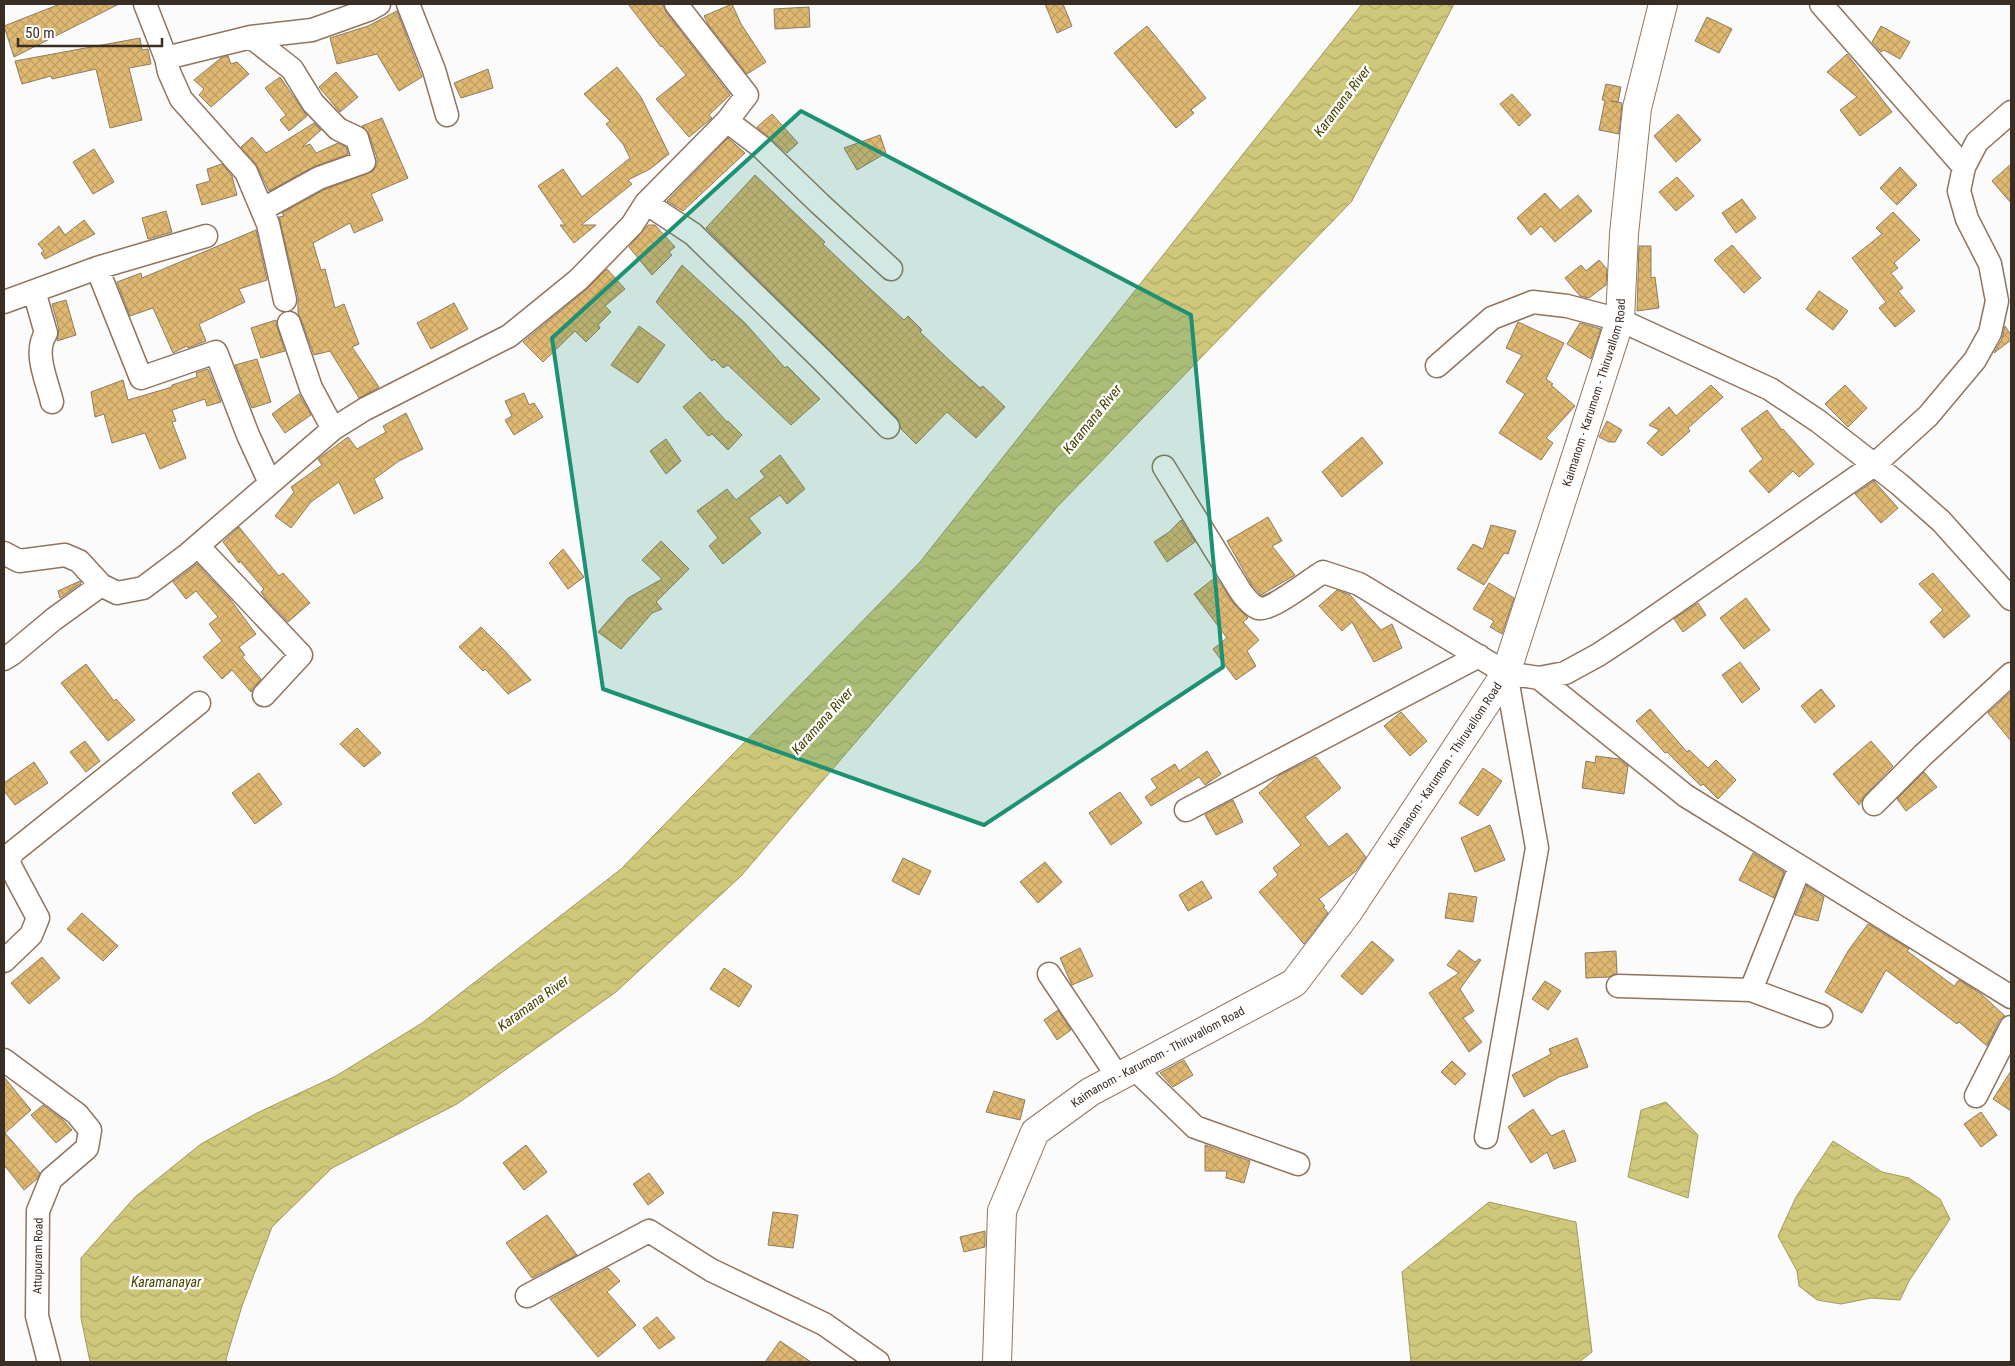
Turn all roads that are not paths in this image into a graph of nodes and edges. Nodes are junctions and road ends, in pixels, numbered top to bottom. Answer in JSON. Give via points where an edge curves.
{"nodes":[{"id":1,"x":146,"y":4,"type":"edge"},
{"id":2,"x":380,"y":4,"type":"edge"},
{"id":3,"x":408,"y":4,"type":"edge"},
{"id":4,"x":676,"y":4,"type":"edge"},
{"id":5,"x":1663,"y":4,"type":"edge"},
{"id":6,"x":1821,"y":4,"type":"edge"},
{"id":7,"x":252,"y":37,"type":"junction"},
{"id":8,"x":166,"y":58,"type":"junction"},
{"id":9,"x":2011,"y":112,"type":"edge"},
{"id":10,"x":447,"y":116,"type":"dead end"},
{"id":11,"x":727,"y":121,"type":"junction"},
{"id":12,"x":1964,"y":167,"type":"junction"},
{"id":13,"x":646,"y":203,"type":"junction"},
{"id":14,"x":263,"y":209,"type":"junction"},
{"id":15,"x":206,"y":236,"type":"dead end"},
{"id":16,"x":97,"y":268,"type":"junction"},
{"id":17,"x":891,"y":269,"type":"dead end"},
{"id":18,"x":34,"y":291,"type":"junction"},
{"id":19,"x":284,"y":300,"type":"dead end"},
{"id":20,"x":4,"y":302,"type":"edge"},
{"id":21,"x":1620,"y":320,"type":"junction"},
{"id":22,"x":289,"y":323,"type":"dead end"},
{"id":23,"x":1436,"y":366,"type":"dead end"},
{"id":24,"x":52,"y":402,"type":"dead end"},
{"id":25,"x":888,"y":428,"type":"dead end"},
{"id":26,"x":333,"y":429,"type":"junction"},
{"id":27,"x":1874,"y":464,"type":"junction"},
{"id":28,"x":1164,"y":467,"type":"dead end"},
{"id":29,"x":270,"y":483,"type":"junction"},
{"id":30,"x":198,"y":546,"type":"junction"},
{"id":31,"x":4,"y":553,"type":"edge"},
{"id":32,"x":101,"y":586,"type":"junction"},
{"id":33,"x":2011,"y":599,"type":"edge"},
{"id":34,"x":1479,"y":656,"type":"junction"},
{"id":35,"x":4,"y":659,"type":"edge"},
{"id":36,"x":1506,"y":673,"type":"junction"},
{"id":37,"x":2011,"y":674,"type":"edge"},
{"id":38,"x":1539,"y":678,"type":"junction"},
{"id":39,"x":264,"y":695,"type":"dead end"},
{"id":40,"x":200,"y":703,"type":"dead end"},
{"id":41,"x":1874,"y":804,"type":"dead end"},
{"id":42,"x":1186,"y":810,"type":"dead end"},
{"id":43,"x":1800,"y":868,"type":"junction"},
{"id":44,"x":4,"y":961,"type":"edge"},
{"id":45,"x":1049,"y":974,"type":"dead end"},
{"id":46,"x":1618,"y":986,"type":"dead end"},
{"id":47,"x":1751,"y":990,"type":"junction"},
{"id":48,"x":2011,"y":997,"type":"edge"},
{"id":49,"x":1820,"y":1016,"type":"dead end"},
{"id":50,"x":2011,"y":1027,"type":"edge"},
{"id":51,"x":4,"y":1060,"type":"edge"},
{"id":52,"x":1126,"y":1072,"type":"junction"},
{"id":53,"x":1976,"y":1096,"type":"dead end"},
{"id":54,"x":1486,"y":1137,"type":"dead end"},
{"id":55,"x":1298,"y":1164,"type":"dead end"},
{"id":56,"x":527,"y":1296,"type":"dead end"},
{"id":57,"x":50,"y":1362,"type":"edge"},
{"id":58,"x":878,"y":1362,"type":"edge"},
{"id":59,"x":997,"y":1362,"type":"edge"}],
"edges":[{"from":1,"to":8,"type":"street"},
{"from":2,"to":7,"type":"street","via":[[312,30]]},
{"from":3,"to":10,"type":"street","via":[[434,70]]},
{"from":4,"to":11,"type":"street","via":[[747,95]]},
{"from":5,"to":21,"type":"main road","name":"Kaimanom - Karumom - Thiruvallom Road","via":[[1637,108],[1624,234]]},
{"from":6,"to":12,"type":"street"},
{"from":7,"to":8,"type":"street"},
{"from":7,"to":14,"type":"street","via":[[292,69],[313,103],[338,129],[357,138],[364,162],[319,178]]},
{"from":8,"to":14,"type":"street","via":[[181,99],[246,172]]},
{"from":9,"to":12,"type":"street","via":[[1977,142]]},
{"from":11,"to":13,"type":"street"},
{"from":11,"to":17,"type":"street","via":[[760,146]]},
{"from":12,"to":27,"type":"street","via":[[1960,191],[1967,219],[1990,264],[1997,302],[1990,334],[1975,360],[1928,416]]},
{"from":13,"to":25,"type":"street","via":[[693,234]]},
{"from":13,"to":26,"type":"street","via":[[632,225],[578,280],[509,336],[365,409]]},
{"from":14,"to":19,"type":"street"},
{"from":15,"to":16,"type":"street"},
{"from":16,"to":18,"type":"street"},
{"from":16,"to":29,"type":"street","via":[[141,378],[216,352]]},
{"from":18,"to":20,"type":"street"},
{"from":18,"to":24,"type":"street","via":[[46,333],[40,341],[39,350]]},
{"from":21,"to":23,"type":"street","via":[[1568,306],[1533,302],[1492,318]]},
{"from":21,"to":27,"type":"street","via":[[1770,389]]},
{"from":21,"to":36,"type":"main road","name":"Kaimanom - Karumom - Thiruvallom Road"},
{"from":22,"to":26,"type":"street","via":[[311,388]]},
{"from":26,"to":29,"type":"street"},
{"from":27,"to":33,"type":"street","via":[[1941,520]]},
{"from":27,"to":38,"type":"street","via":[[1598,655],[1565,673]]},
{"from":28,"to":34,"type":"street","via":[[1240,592],[1250,603],[1266,608],[1323,572],[1359,584]]},
{"from":29,"to":30,"type":"street"},
{"from":30,"to":32,"type":"street","via":[[143,588],[116,593]]},
{"from":30,"to":39,"type":"street","via":[[301,655]]},
{"from":31,"to":32,"type":"street","via":[[19,561],[65,555],[78,561]]},
{"from":32,"to":35,"type":"street"},
{"from":34,"to":36,"type":"street"},
{"from":34,"to":42,"type":"street"},
{"from":36,"to":38,"type":"street"},
{"from":36,"to":52,"type":"main road","name":"Kaimanom - Karumom - Thiruvallom Road","via":[[1348,912],[1294,983]]},
{"from":36,"to":54,"type":"street","via":[[1537,848]]},
{"from":37,"to":41,"type":"street"},
{"from":38,"to":43,"type":"street","via":[[1686,796]]},
{"from":40,"to":44,"type":"street","via":[[13,852],[8,862],[38,918],[31,935]]},
{"from":43,"to":47,"type":"street"},
{"from":43,"to":48,"type":"street"},
{"from":45,"to":52,"type":"street"},
{"from":46,"to":47,"type":"street"},
{"from":47,"to":49,"type":"street"},
{"from":50,"to":53,"type":"street"},
{"from":51,"to":57,"type":"street","name":"Attupuram Road","via":[[77,1114],[90,1130],[87,1148],[51,1179],[38,1211],[37,1316]]},
{"from":52,"to":55,"type":"street","via":[[1194,1127]]},
{"from":52,"to":59,"type":"main road","name":"Kaimanom - Karumom - Thiruvallom Road","via":[[1090,1092],[1035,1132],[1002,1211]]},
{"from":56,"to":58,"type":"street","via":[[649,1231],[711,1270],[824,1324]]}]}
